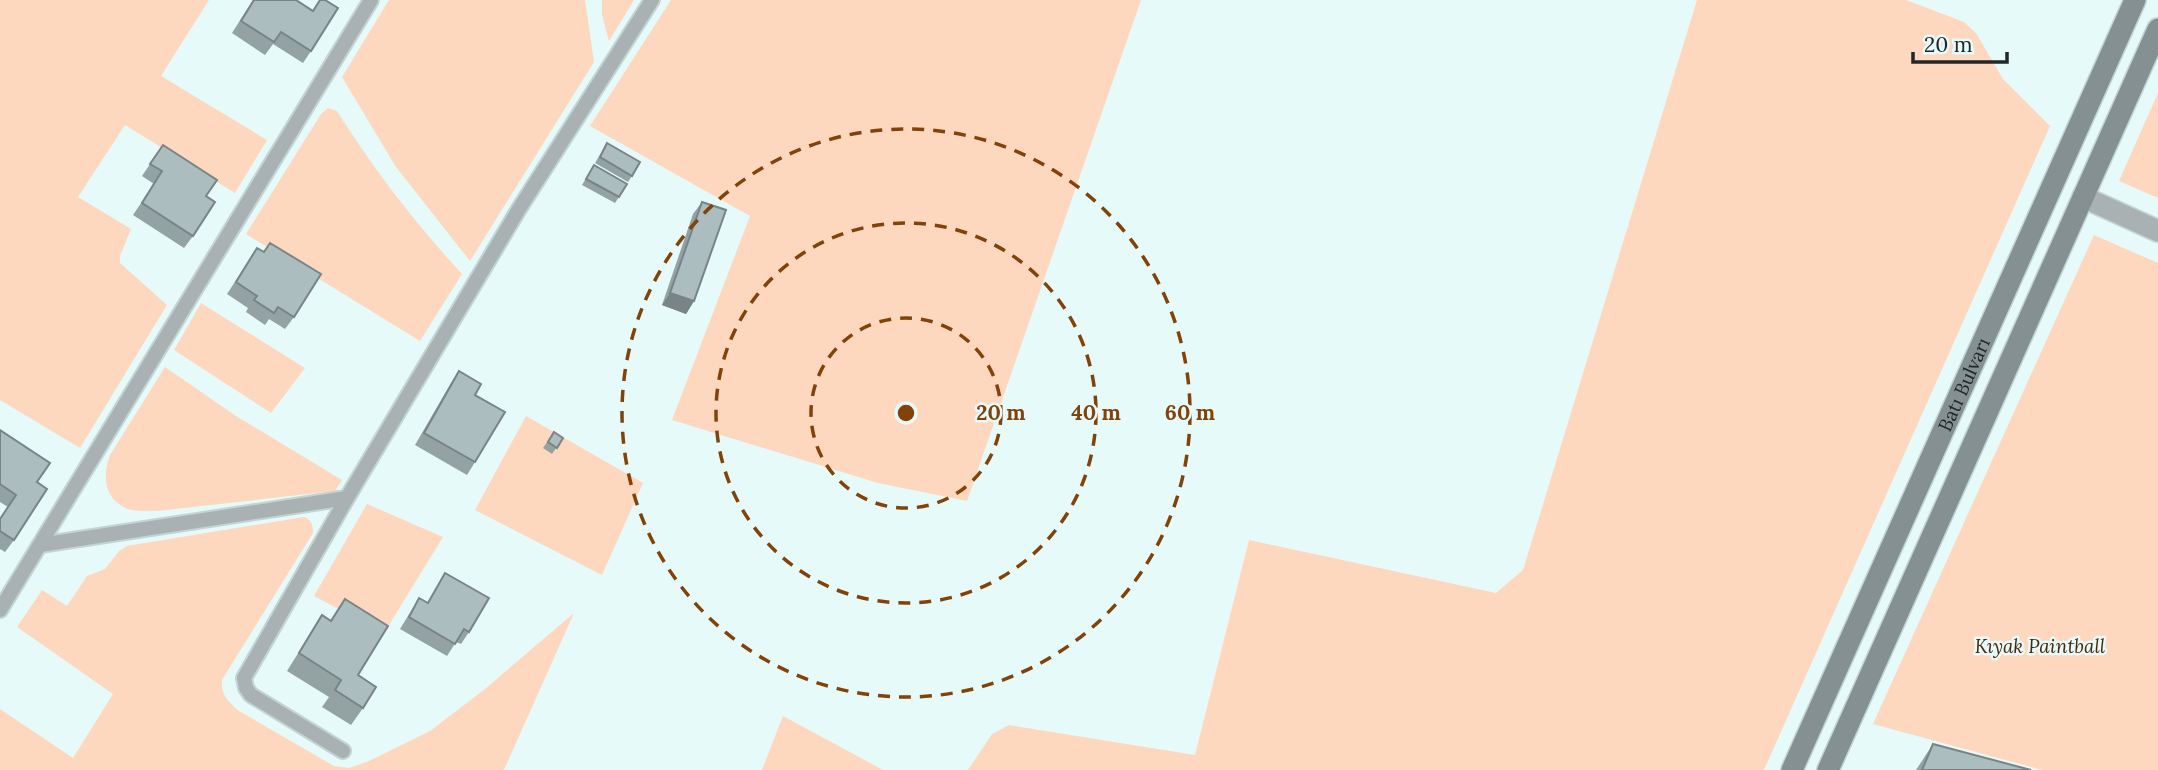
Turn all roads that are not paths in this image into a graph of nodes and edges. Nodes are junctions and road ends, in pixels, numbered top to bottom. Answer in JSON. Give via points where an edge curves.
{"nodes":[{"id":1,"x":371,"y":0,"type":"edge"},
{"id":2,"x":652,"y":0,"type":"edge"},
{"id":3,"x":2135,"y":0,"type":"edge"},
{"id":4,"x":2158,"y":29,"type":"edge"},
{"id":5,"x":2083,"y":197,"type":"junction"},
{"id":6,"x":2158,"y":231,"type":"edge"},
{"id":7,"x":347,"y":498,"type":"junction"},
{"id":8,"x":40,"y":545,"type":"junction"},
{"id":9,"x":0,"y":610,"type":"edge"},
{"id":10,"x":343,"y":751,"type":"dead end"},
{"id":11,"x":1792,"y":770,"type":"edge"},
{"id":12,"x":1828,"y":770,"type":"edge"}],
"edges":[{"from":1,"to":8,"type":"lane"},
{"from":2,"to":7,"type":"lane","via":[[519,209]]},
{"from":3,"to":11,"type":"street","name":"Batı Bulvarı"},
{"from":4,"to":5,"type":"street","name":"Batı Bulvarı"},
{"from":5,"to":6,"type":"street"},
{"from":5,"to":12,"type":"street","name":"Batı Bulvarı"},
{"from":7,"to":8,"type":"lane"},
{"from":7,"to":10,"type":"lane","via":[[244,678],[251,695]]},
{"from":8,"to":9,"type":"lane"}]}
